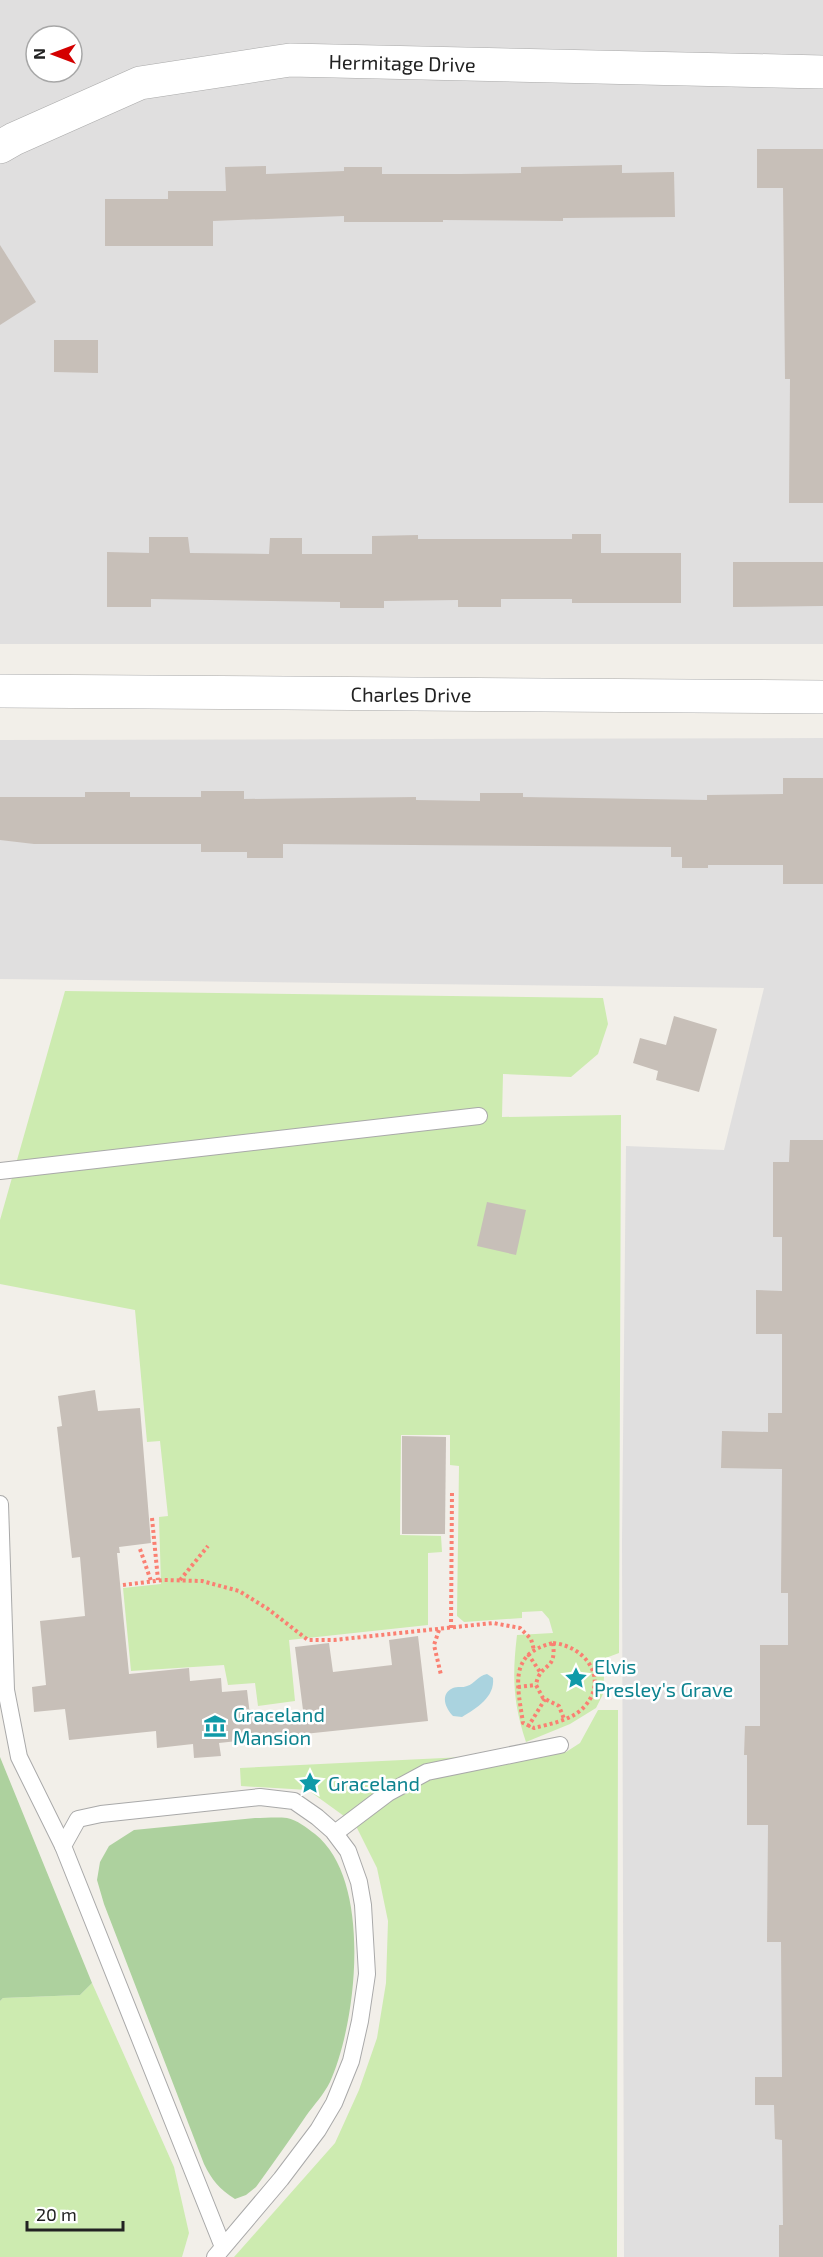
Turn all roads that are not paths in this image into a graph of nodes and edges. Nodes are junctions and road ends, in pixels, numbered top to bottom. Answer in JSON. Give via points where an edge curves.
{"nodes":[{"id":1,"x":823,"y":72,"type":"edge"},
{"id":2,"x":0,"y":147,"type":"edge"},
{"id":3,"x":0,"y":691,"type":"edge"},
{"id":4,"x":823,"y":697,"type":"edge"},
{"id":5,"x":479,"y":1116,"type":"dead end"},
{"id":6,"x":0,"y":1171,"type":"edge"},
{"id":7,"x":0,"y":1504,"type":"edge"},
{"id":8,"x":560,"y":1745,"type":"dead end"},
{"id":9,"x":335,"y":1833,"type":"junction"},
{"id":10,"x":63,"y":1846,"type":"junction"},
{"id":11,"x":219,"y":2252,"type":"edge"}],
"edges":[{"from":1,"to":2,"type":"street","name":"Hermitage Drive","via":[[290,60],[140,83]]},
{"from":3,"to":4,"type":"street","name":"Charles Drive"},
{"from":5,"to":6,"type":"lane"},
{"from":7,"to":10,"type":"lane","via":[[6,1690],[19,1757]]},
{"from":8,"to":9,"type":"lane","via":[[427,1772],[388,1793]]},
{"from":9,"to":10,"type":"lane","via":[[294,1801],[260,1797],[78,1819]]},
{"from":9,"to":11,"type":"lane","via":[[348,1851],[363,1905],[367,1974],[351,2061],[318,2130]]},
{"from":10,"to":11,"type":"lane"}]}
